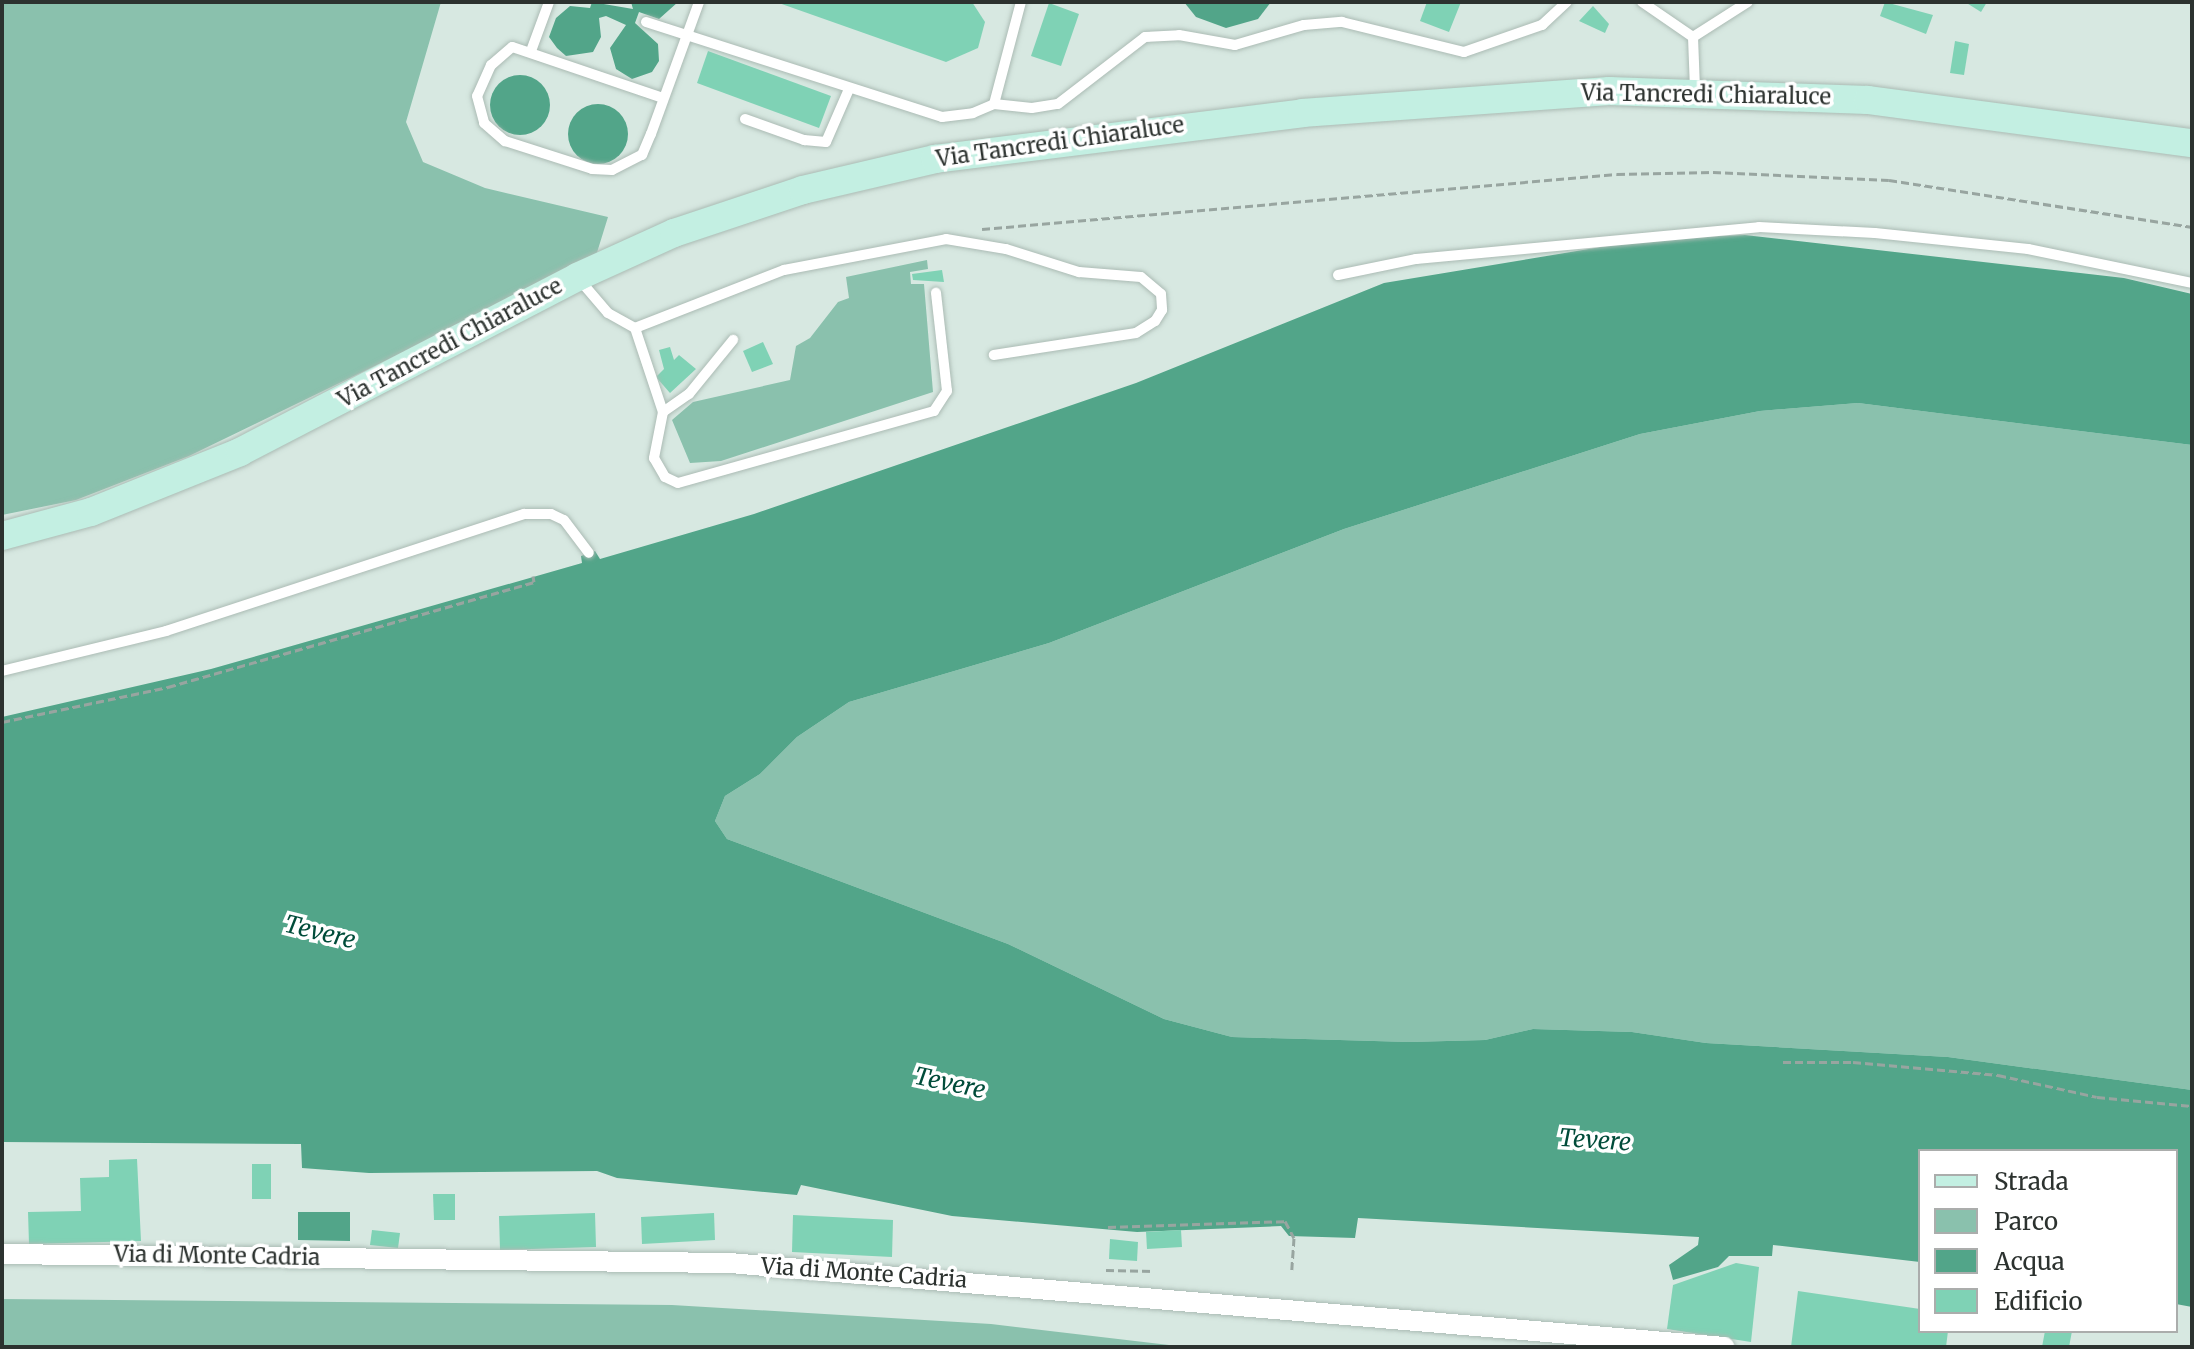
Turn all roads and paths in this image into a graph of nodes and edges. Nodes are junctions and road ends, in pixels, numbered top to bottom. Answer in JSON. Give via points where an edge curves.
{"nodes":[{"id":1,"x":549,"y":2,"type":"edge"},
{"id":2,"x":699,"y":2,"type":"edge"},
{"id":3,"x":1021,"y":2,"type":"edge"},
{"id":4,"x":1567,"y":2,"type":"edge"},
{"id":5,"x":1642,"y":2,"type":"edge"},
{"id":6,"x":1748,"y":2,"type":"edge"},
{"id":7,"x":646,"y":22,"type":"dead end"},
{"id":8,"x":687,"y":33,"type":"junction"},
{"id":9,"x":1693,"y":37,"type":"junction"},
{"id":10,"x":531,"y":51,"type":"junction"},
{"id":11,"x":849,"y":89,"type":"junction"},
{"id":12,"x":1695,"y":90,"type":"junction"},
{"id":13,"x":663,"y":98,"type":"junction"},
{"id":14,"x":994,"y":104,"type":"junction"},
{"id":15,"x":745,"y":119,"type":"dead end"},
{"id":16,"x":2192,"y":143,"type":"edge"},
{"id":17,"x":2192,"y":227,"type":"edge"},
{"id":18,"x":946,"y":239,"type":"junction"},
{"id":19,"x":1338,"y":275,"type":"dead end"},
{"id":20,"x":577,"y":277,"type":"junction"},
{"id":21,"x":2192,"y":283,"type":"edge"},
{"id":22,"x":936,"y":293,"type":"dead end"},
{"id":23,"x":635,"y":328,"type":"junction"},
{"id":24,"x":733,"y":340,"type":"dead end"},
{"id":25,"x":994,"y":355,"type":"dead end"},
{"id":26,"x":663,"y":412,"type":"junction"},
{"id":27,"x":2,"y":536,"type":"edge"},
{"id":28,"x":589,"y":553,"type":"dead end"},
{"id":29,"x":533,"y":576,"type":"dead end"},
{"id":30,"x":431,"y":605,"type":"dead end"},
{"id":31,"x":433,"y":611,"type":"junction"},
{"id":32,"x":340,"y":632,"type":"dead end"},
{"id":33,"x":342,"y":637,"type":"junction"},
{"id":34,"x":2,"y":671,"type":"edge"},
{"id":35,"x":134,"y":687,"type":"dead end"},
{"id":36,"x":135,"y":694,"type":"junction"},
{"id":37,"x":2,"y":722,"type":"edge"},
{"id":38,"x":1783,"y":1062,"type":"dead end"},
{"id":39,"x":2192,"y":1106,"type":"edge"},
{"id":40,"x":1108,"y":1227,"type":"dead end"},
{"id":41,"x":2,"y":1254,"type":"edge"},
{"id":42,"x":1106,"y":1270,"type":"dead end"},
{"id":43,"x":1292,"y":1270,"type":"dead end"},
{"id":44,"x":1154,"y":1271,"type":"dead end"},
{"id":45,"x":1724,"y":1347,"type":"edge"}],
"edges":[{"from":1,"to":10,"type":"lane"},
{"from":2,"to":8,"type":"lane"},
{"from":3,"to":14,"type":"lane"},
{"from":4,"to":14,"type":"lane","via":[[1542,25],[1464,52],[1342,22],[1304,25],[1235,45],[1179,35],[1145,37],[1058,104]]},
{"from":5,"to":9,"type":"lane"},
{"from":6,"to":9,"type":"lane"},
{"from":7,"to":8,"type":"lane"},
{"from":8,"to":11,"type":"lane"},
{"from":8,"to":13,"type":"lane"},
{"from":9,"to":12,"type":"lane"},
{"from":10,"to":13,"type":"lane"},
{"from":10,"to":13,"type":"lane","via":[[504,51],[483,78],[477,96],[484,123],[505,141],[592,169],[612,170],[642,155]]},
{"from":11,"to":14,"type":"lane","via":[[933,117],[973,113]]},
{"from":11,"to":15,"type":"lane","via":[[826,142],[804,140]]},
{"from":12,"to":16,"type":"street","name":"Via Tancredi Chiaraluce","via":[[1926,106]]},
{"from":12,"to":20,"type":"street","name":"Via Tancredi Chiaraluce","via":[[1474,97],[966,153],[766,201],[674,233]]},
{"from":17,"to":18,"type":"path","via":[[1889,180],[1713,172],[1617,174],[977,229]]},
{"from":18,"to":23,"type":"lane","via":[[784,270]]},
{"from":18,"to":25,"type":"lane","via":[[1006,249],[1079,272],[1141,277],[1161,294],[1162,310],[1155,321],[1136,333]]},
{"from":19,"to":21,"type":"lane","via":[[1416,259],[1759,227],[2028,249]]},
{"from":20,"to":23,"type":"lane","via":[[608,313]]},
{"from":20,"to":27,"type":"street","name":"Via Tancredi Chiaraluce","via":[[240,452],[91,512]]},
{"from":22,"to":26,"type":"lane","via":[[947,391],[934,411],[678,483],[665,477],[654,458]]},
{"from":23,"to":26,"type":"lane"},
{"from":24,"to":26,"type":"lane","via":[[689,394]]},
{"from":28,"to":34,"type":"lane","via":[[564,520],[551,514],[524,514],[166,631]]},
{"from":29,"to":31,"type":"path","via":[[534,582]]},
{"from":30,"to":31,"type":"path"},
{"from":31,"to":33,"type":"path"},
{"from":32,"to":33,"type":"path"},
{"from":33,"to":36,"type":"path"},
{"from":35,"to":36,"type":"path"},
{"from":36,"to":37,"type":"path"},
{"from":38,"to":39,"type":"path","via":[[1853,1062],[1998,1075],[2104,1098]]},
{"from":40,"to":43,"type":"path","via":[[1285,1221],[1294,1238]]},
{"from":41,"to":45,"type":"street","name":"Via di Monte Cadria","via":[[730,1263]]},
{"from":42,"to":44,"type":"path"}]}
